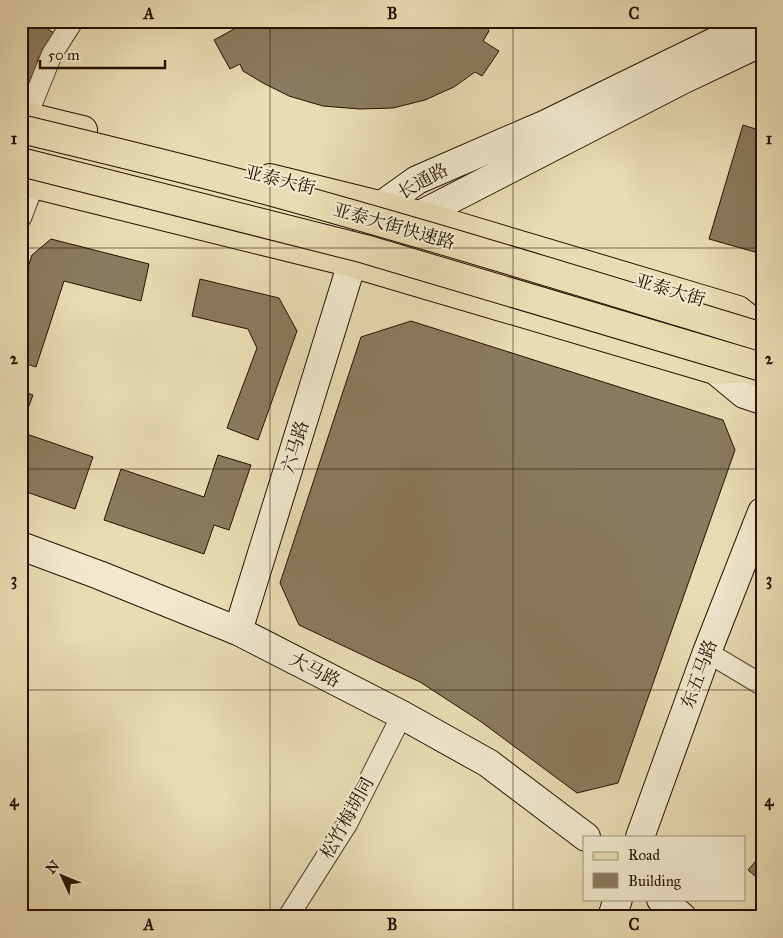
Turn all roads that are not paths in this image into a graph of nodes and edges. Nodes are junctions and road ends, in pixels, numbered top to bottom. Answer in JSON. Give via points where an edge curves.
{"nodes":[{"id":1,"x":73,"y":21,"type":"edge"},
{"id":2,"x":757,"y":21,"type":"edge"},
{"id":3,"x":762,"y":42,"type":"edge"},
{"id":4,"x":23,"y":120,"type":"edge"},
{"id":5,"x":25,"y":176,"type":"edge"},
{"id":6,"x":382,"y":205,"type":"junction"},
{"id":7,"x":420,"y":215,"type":"junction"},
{"id":8,"x":21,"y":218,"type":"edge"},
{"id":9,"x":352,"y":263,"type":"junction"},
{"id":10,"x":750,"y":310,"type":"edge"},
{"id":11,"x":762,"y":329,"type":"edge"},
{"id":12,"x":762,"y":337,"type":"edge"},
{"id":13,"x":762,"y":368,"type":"edge"},
{"id":14,"x":716,"y":370,"type":"junction"},
{"id":15,"x":762,"y":374,"type":"edge"},
{"id":16,"x":762,"y":400,"type":"edge"},
{"id":17,"x":762,"y":512,"type":"edge"},
{"id":18,"x":21,"y":546,"type":"edge"},
{"id":19,"x":238,"y":631,"type":"junction"},
{"id":20,"x":707,"y":652,"type":"junction"},
{"id":21,"x":762,"y":685,"type":"edge"},
{"id":22,"x":402,"y":715,"type":"junction"},
{"id":23,"x":585,"y":836,"type":"edge"},
{"id":24,"x":640,"y":836,"type":"edge"},
{"id":25,"x":618,"y":900,"type":"edge"},
{"id":26,"x":662,"y":900,"type":"edge"},
{"id":27,"x":288,"y":917,"type":"edge"},
{"id":28,"x":612,"y":917,"type":"edge"},
{"id":29,"x":682,"y":917,"type":"edge"}],
"edges":[{"from":1,"to":4,"type":"street","via":[[52,54]]},
{"from":2,"to":6,"type":"main road","name":"长通路","via":[[546,124],[417,180]]},
{"from":3,"to":7,"type":"main road","name":"长通路"},
{"from":4,"to":6,"type":"main road","name":"亚泰大街"},
{"from":4,"to":12,"type":"main road","name":"亚泰大街快速路","bridge":true,"via":[[495,255]]},
{"from":5,"to":8,"type":"street"},
{"from":5,"to":9,"type":"main road"},
{"from":5,"to":13,"type":"main road","name":"亚泰大街快速路","bridge":true,"via":[[365,249]]},
{"from":6,"to":7,"type":"main road","name":"亚泰大街"},
{"from":6,"to":9,"type":"main road","name":"长通路"},
{"from":7,"to":9,"type":"main road","name":"长通路"},
{"from":7,"to":10,"type":"main road","name":"亚泰大街"},
{"from":9,"to":14,"type":"main road"},
{"from":9,"to":19,"type":"main road","name":"六马路"},
{"from":10,"to":11,"type":"main road","name":"亚泰大街"},
{"from":14,"to":15,"type":"main road","via":[[745,368]]},
{"from":14,"to":16,"type":"main road","via":[[744,394]]},
{"from":17,"to":20,"type":"main road","name":"东五马路"},
{"from":18,"to":19,"type":"main road","name":"大马路"},
{"from":19,"to":22,"type":"main road","name":"大马路"},
{"from":20,"to":21,"type":"street"},
{"from":20,"to":24,"type":"main road","name":"东五马路"},
{"from":22,"to":23,"type":"main road","name":"大马路","via":[[488,763]]},
{"from":22,"to":27,"type":"street","name":"松竹梅胡同","via":[[347,824]]},
{"from":25,"to":28,"type":"main road"},
{"from":26,"to":29,"type":"main road"}]}
